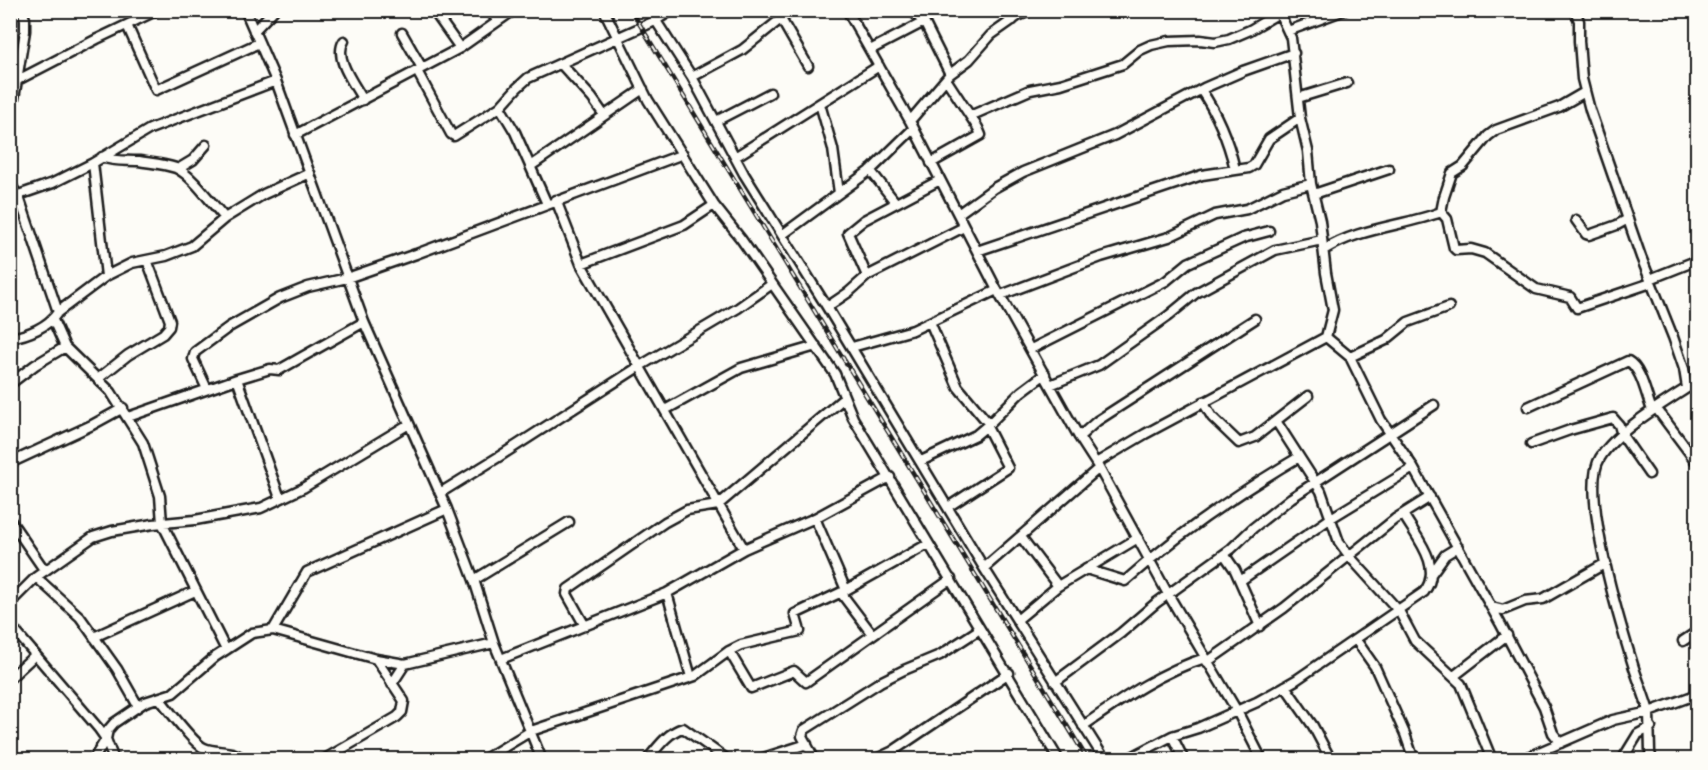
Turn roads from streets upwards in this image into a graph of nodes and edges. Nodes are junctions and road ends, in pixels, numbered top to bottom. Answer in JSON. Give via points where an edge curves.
{"nodes":[{"id":1,"x":22,"y":10,"type":"edge"},
{"id":2,"x":158,"y":10,"type":"edge"},
{"id":3,"x":245,"y":10,"type":"edge"},
{"id":4,"x":274,"y":10,"type":"edge"},
{"id":5,"x":433,"y":10,"type":"edge"},
{"id":6,"x":489,"y":10,"type":"edge"},
{"id":7,"x":514,"y":10,"type":"edge"},
{"id":8,"x":604,"y":10,"type":"edge"},
{"id":9,"x":649,"y":10,"type":"edge"},
{"id":10,"x":672,"y":10,"type":"edge"},
{"id":11,"x":792,"y":10,"type":"edge"},
{"id":12,"x":847,"y":10,"type":"edge"},
{"id":13,"x":999,"y":10,"type":"edge"},
{"id":14,"x":1032,"y":10,"type":"edge"},
{"id":15,"x":1345,"y":10,"type":"edge"},
{"id":16,"x":1575,"y":10,"type":"edge"},
{"id":17,"x":913,"y":11,"type":"edge"},
{"id":18,"x":1278,"y":12,"type":"edge"},
{"id":19,"x":781,"y":19,"type":"junction"},
{"id":20,"x":1013,"y":20,"type":"junction"},
{"id":21,"x":498,"y":21,"type":"junction"},
{"id":22,"x":655,"y":21,"type":"junction"},
{"id":23,"x":924,"y":22,"type":"junction"},
{"id":24,"x":127,"y":25,"type":"junction"},
{"id":25,"x":254,"y":31,"type":"junction"},
{"id":26,"x":1288,"y":31,"type":"junction"},
{"id":27,"x":402,"y":33,"type":"dead end"},
{"id":28,"x":618,"y":36,"type":"junction"},
{"id":29,"x":344,"y":41,"type":"dead end"},
{"id":30,"x":259,"y":43,"type":"junction"},
{"id":31,"x":460,"y":48,"type":"junction"},
{"id":32,"x":870,"y":50,"type":"junction"},
{"id":33,"x":1294,"y":54,"type":"junction"},
{"id":34,"x":561,"y":64,"type":"junction"},
{"id":35,"x":808,"y":66,"type":"dead end"},
{"id":36,"x":879,"y":66,"type":"junction"},
{"id":37,"x":419,"y":70,"type":"junction"},
{"id":38,"x":948,"y":76,"type":"junction"},
{"id":39,"x":692,"y":77,"type":"junction"},
{"id":40,"x":276,"y":81,"type":"junction"},
{"id":41,"x":14,"y":82,"type":"edge"},
{"id":42,"x":1347,"y":83,"type":"dead end"},
{"id":43,"x":643,"y":89,"type":"junction"},
{"id":44,"x":1201,"y":90,"type":"junction"},
{"id":45,"x":1585,"y":92,"type":"junction"},
{"id":46,"x":770,"y":93,"type":"dead end"},
{"id":47,"x":1298,"y":98,"type":"junction"},
{"id":48,"x":363,"y":100,"type":"junction"},
{"id":49,"x":820,"y":104,"type":"junction"},
{"id":50,"x":500,"y":107,"type":"junction"},
{"id":51,"x":604,"y":115,"type":"junction"},
{"id":52,"x":970,"y":116,"type":"junction"},
{"id":53,"x":1300,"y":118,"type":"junction"},
{"id":54,"x":716,"y":121,"type":"junction"},
{"id":55,"x":10,"y":123,"type":"edge"},
{"id":56,"x":911,"y":125,"type":"junction"},
{"id":57,"x":295,"y":135,"type":"junction"},
{"id":58,"x":206,"y":145,"type":"dead end"},
{"id":59,"x":683,"y":154,"type":"junction"},
{"id":60,"x":735,"y":157,"type":"junction"},
{"id":61,"x":102,"y":158,"type":"junction"},
{"id":62,"x":93,"y":163,"type":"junction"},
{"id":63,"x":931,"y":163,"type":"junction"},
{"id":64,"x":531,"y":166,"type":"junction"},
{"id":65,"x":178,"y":169,"type":"junction"},
{"id":66,"x":870,"y":170,"type":"junction"},
{"id":67,"x":1235,"y":170,"type":"junction"},
{"id":68,"x":1389,"y":170,"type":"dead end"},
{"id":69,"x":310,"y":173,"type":"junction"},
{"id":70,"x":940,"y":180,"type":"junction"},
{"id":71,"x":10,"y":183,"type":"edge"},
{"id":72,"x":1311,"y":184,"type":"junction"},
{"id":73,"x":839,"y":193,"type":"junction"},
{"id":74,"x":1314,"y":194,"type":"junction"},
{"id":75,"x":14,"y":197,"type":"edge"},
{"id":76,"x":556,"y":200,"type":"junction"},
{"id":77,"x":897,"y":203,"type":"junction"},
{"id":78,"x":547,"y":204,"type":"junction"},
{"id":79,"x":714,"y":205,"type":"junction"},
{"id":80,"x":1441,"y":212,"type":"junction"},
{"id":81,"x":957,"y":214,"type":"junction"},
{"id":82,"x":225,"y":218,"type":"junction"},
{"id":83,"x":1628,"y":219,"type":"junction"},
{"id":84,"x":1576,"y":220,"type":"dead end"},
{"id":85,"x":964,"y":227,"type":"junction"},
{"id":86,"x":1269,"y":231,"type":"dead end"},
{"id":87,"x":782,"y":235,"type":"junction"},
{"id":88,"x":1322,"y":240,"type":"junction"},
{"id":89,"x":1324,"y":250,"type":"junction"},
{"id":90,"x":977,"y":251,"type":"junction"},
{"id":91,"x":147,"y":260,"type":"junction"},
{"id":92,"x":1698,"y":260,"type":"edge"},
{"id":93,"x":581,"y":264,"type":"junction"},
{"id":94,"x":106,"y":276,"type":"junction"},
{"id":95,"x":867,"y":276,"type":"junction"},
{"id":96,"x":347,"y":278,"type":"junction"},
{"id":97,"x":1651,"y":281,"type":"junction"},
{"id":98,"x":772,"y":284,"type":"junction"},
{"id":99,"x":999,"y":292,"type":"junction"},
{"id":100,"x":827,"y":307,"type":"junction"},
{"id":101,"x":1449,"y":307,"type":"dead end"},
{"id":102,"x":58,"y":312,"type":"junction"},
{"id":103,"x":1255,"y":319,"type":"dead end"},
{"id":104,"x":53,"y":320,"type":"junction"},
{"id":105,"x":364,"y":322,"type":"junction"},
{"id":106,"x":930,"y":322,"type":"junction"},
{"id":107,"x":10,"y":338,"type":"edge"},
{"id":108,"x":1326,"y":338,"type":"junction"},
{"id":109,"x":816,"y":345,"type":"junction"},
{"id":110,"x":65,"y":347,"type":"junction"},
{"id":111,"x":852,"y":347,"type":"junction"},
{"id":112,"x":1031,"y":349,"type":"junction"},
{"id":113,"x":1350,"y":357,"type":"junction"},
{"id":114,"x":640,"y":366,"type":"junction"},
{"id":115,"x":1045,"y":374,"type":"junction"},
{"id":116,"x":99,"y":378,"type":"junction"},
{"id":117,"x":237,"y":379,"type":"junction"},
{"id":118,"x":1698,"y":381,"type":"edge"},
{"id":119,"x":10,"y":384,"type":"edge"},
{"id":120,"x":1050,"y":385,"type":"junction"},
{"id":121,"x":1687,"y":388,"type":"junction"},
{"id":122,"x":207,"y":389,"type":"junction"},
{"id":123,"x":1308,"y":396,"type":"dead end"},
{"id":124,"x":844,"y":398,"type":"junction"},
{"id":125,"x":1203,"y":402,"type":"junction"},
{"id":126,"x":1434,"y":405,"type":"dead end"},
{"id":127,"x":1528,"y":407,"type":"dead end"},
{"id":128,"x":123,"y":408,"type":"junction"},
{"id":129,"x":1654,"y":409,"type":"junction"},
{"id":130,"x":665,"y":410,"type":"junction"},
{"id":131,"x":128,"y":417,"type":"junction"},
{"id":132,"x":1276,"y":421,"type":"junction"},
{"id":133,"x":409,"y":424,"type":"junction"},
{"id":134,"x":988,"y":426,"type":"junction"},
{"id":135,"x":1390,"y":433,"type":"junction"},
{"id":136,"x":1622,"y":435,"type":"junction"},
{"id":137,"x":1079,"y":437,"type":"junction"},
{"id":138,"x":1531,"y":444,"type":"dead end"},
{"id":139,"x":1299,"y":457,"type":"junction"},
{"id":140,"x":921,"y":461,"type":"junction"},
{"id":141,"x":10,"y":463,"type":"edge"},
{"id":142,"x":1698,"y":464,"type":"edge"},
{"id":143,"x":1098,"y":465,"type":"junction"},
{"id":144,"x":1413,"y":468,"type":"junction"},
{"id":145,"x":1649,"y":474,"type":"dead end"},
{"id":146,"x":890,"y":477,"type":"junction"},
{"id":147,"x":1316,"y":482,"type":"junction"},
{"id":148,"x":440,"y":493,"type":"junction"},
{"id":149,"x":1430,"y":497,"type":"junction"},
{"id":150,"x":280,"y":498,"type":"junction"},
{"id":151,"x":718,"y":505,"type":"junction"},
{"id":152,"x":948,"y":507,"type":"junction"},
{"id":153,"x":447,"y":509,"type":"junction"},
{"id":154,"x":1403,"y":514,"type":"junction"},
{"id":155,"x":815,"y":518,"type":"junction"},
{"id":156,"x":1331,"y":518,"type":"junction"},
{"id":157,"x":10,"y":520,"type":"edge"},
{"id":158,"x":569,"y":522,"type":"dead end"},
{"id":159,"x":162,"y":523,"type":"junction"},
{"id":160,"x":1021,"y":537,"type":"junction"},
{"id":161,"x":1138,"y":538,"type":"junction"},
{"id":162,"x":928,"y":544,"type":"junction"},
{"id":163,"x":1458,"y":547,"type":"junction"},
{"id":164,"x":744,"y":549,"type":"junction"},
{"id":165,"x":1224,"y":554,"type":"junction"},
{"id":166,"x":1350,"y":557,"type":"junction"},
{"id":167,"x":1149,"y":559,"type":"junction"},
{"id":168,"x":1606,"y":563,"type":"junction"},
{"id":169,"x":984,"y":568,"type":"junction"},
{"id":170,"x":1086,"y":569,"type":"junction"},
{"id":171,"x":45,"y":571,"type":"junction"},
{"id":172,"x":1431,"y":574,"type":"junction"},
{"id":173,"x":36,"y":577,"type":"junction"},
{"id":174,"x":951,"y":579,"type":"junction"},
{"id":175,"x":474,"y":580,"type":"junction"},
{"id":176,"x":1240,"y":581,"type":"junction"},
{"id":177,"x":1058,"y":586,"type":"junction"},
{"id":178,"x":195,"y":591,"type":"junction"},
{"id":179,"x":844,"y":591,"type":"junction"},
{"id":180,"x":667,"y":593,"type":"junction"},
{"id":181,"x":1168,"y":594,"type":"junction"},
{"id":182,"x":10,"y":603,"type":"edge"},
{"id":183,"x":1491,"y":608,"type":"junction"},
{"id":184,"x":1503,"y":610,"type":"junction"},
{"id":185,"x":1399,"y":611,"type":"junction"},
{"id":186,"x":1017,"y":620,"type":"junction"},
{"id":187,"x":1500,"y":623,"type":"junction"},
{"id":188,"x":10,"y":625,"type":"edge"},
{"id":189,"x":585,"y":626,"type":"junction"},
{"id":190,"x":1260,"y":626,"type":"junction"},
{"id":191,"x":981,"y":629,"type":"junction"},
{"id":192,"x":273,"y":630,"type":"junction"},
{"id":193,"x":1698,"y":631,"type":"edge"},
{"id":194,"x":872,"y":634,"type":"junction"},
{"id":195,"x":1507,"y":635,"type":"junction"},
{"id":196,"x":94,"y":637,"type":"junction"},
{"id":197,"x":1356,"y":640,"type":"junction"},
{"id":198,"x":1683,"y":641,"type":"dead end"},
{"id":199,"x":494,"y":643,"type":"junction"},
{"id":200,"x":226,"y":650,"type":"junction"},
{"id":201,"x":729,"y":651,"type":"junction"},
{"id":202,"x":35,"y":655,"type":"junction"},
{"id":203,"x":376,"y":659,"type":"junction"},
{"id":204,"x":501,"y":660,"type":"junction"},
{"id":205,"x":1206,"y":660,"type":"junction"},
{"id":206,"x":405,"y":664,"type":"junction"},
{"id":207,"x":1009,"y":673,"type":"junction"},
{"id":208,"x":1454,"y":676,"type":"junction"},
{"id":209,"x":691,"y":677,"type":"junction"},
{"id":210,"x":10,"y":678,"type":"edge"},
{"id":211,"x":1055,"y":682,"type":"junction"},
{"id":212,"x":392,"y":684,"type":"junction"},
{"id":213,"x":1285,"y":686,"type":"junction"},
{"id":214,"x":1698,"y":694,"type":"edge"},
{"id":215,"x":159,"y":698,"type":"junction"},
{"id":216,"x":138,"y":706,"type":"junction"},
{"id":217,"x":1237,"y":711,"type":"junction"},
{"id":218,"x":1649,"y":712,"type":"junction"},
{"id":219,"x":1083,"y":726,"type":"junction"},
{"id":220,"x":1651,"y":727,"type":"junction"},
{"id":221,"x":531,"y":731,"type":"junction"},
{"id":222,"x":1172,"y":736,"type":"junction"},
{"id":223,"x":106,"y":739,"type":"junction"},
{"id":224,"x":1561,"y":743,"type":"junction"},
{"id":225,"x":807,"y":744,"type":"junction"},
{"id":226,"x":893,"y":755,"type":"edge"},
{"id":227,"x":93,"y":759,"type":"edge"},
{"id":228,"x":114,"y":759,"type":"edge"},
{"id":229,"x":244,"y":759,"type":"edge"},
{"id":230,"x":323,"y":759,"type":"edge"},
{"id":231,"x":483,"y":759,"type":"edge"},
{"id":232,"x":542,"y":759,"type":"edge"},
{"id":233,"x":647,"y":759,"type":"edge"},
{"id":234,"x":728,"y":759,"type":"edge"},
{"id":235,"x":757,"y":759,"type":"edge"},
{"id":236,"x":815,"y":759,"type":"edge"},
{"id":237,"x":874,"y":759,"type":"edge"},
{"id":238,"x":1059,"y":759,"type":"edge"},
{"id":239,"x":1105,"y":759,"type":"edge"},
{"id":240,"x":1126,"y":759,"type":"edge"},
{"id":241,"x":1184,"y":759,"type":"edge"},
{"id":242,"x":1262,"y":759,"type":"edge"},
{"id":243,"x":1331,"y":759,"type":"edge"},
{"id":244,"x":1414,"y":759,"type":"edge"},
{"id":245,"x":1492,"y":759,"type":"edge"},
{"id":246,"x":1521,"y":759,"type":"edge"},
{"id":247,"x":1622,"y":759,"type":"edge"},
{"id":248,"x":1652,"y":759,"type":"edge"}],
"edges":[{"from":1,"to":41,"type":"street","via":[[25,25]]},
{"from":2,"to":24,"type":"street"},
{"from":3,"to":25,"type":"street"},
{"from":4,"to":25,"type":"street"},
{"from":5,"to":31,"type":"street"},
{"from":6,"to":21,"type":"street"},
{"from":7,"to":21,"type":"street"},
{"from":8,"to":28,"type":"street"},
{"from":9,"to":22,"type":"street"},
{"from":10,"to":22,"type":"street"},
{"from":11,"to":19,"type":"street"},
{"from":12,"to":32,"type":"street"},
{"from":13,"to":20,"type":"street"},
{"from":14,"to":20,"type":"street"},
{"from":15,"to":26,"type":"street"},
{"from":16,"to":45,"type":"street"},
{"from":17,"to":23,"type":"street"},
{"from":18,"to":26,"type":"street"},
{"from":18,"to":52,"type":"street","via":[[1229,39],[1151,45],[1123,64],[1070,82],[1030,90]]},
{"from":19,"to":35,"type":"street"},
{"from":19,"to":39,"type":"street","via":[[742,50]]},
{"from":20,"to":38,"type":"street"},
{"from":21,"to":31,"type":"street"},
{"from":22,"to":28,"type":"street"},
{"from":22,"to":39,"type":"street"},
{"from":23,"to":32,"type":"street"},
{"from":23,"to":38,"type":"street"},
{"from":24,"to":30,"type":"street","via":[[156,90]]},
{"from":24,"to":41,"type":"street"},
{"from":25,"to":30,"type":"street"},
{"from":26,"to":33,"type":"street"},
{"from":27,"to":37,"type":"street"},
{"from":28,"to":34,"type":"street"},
{"from":28,"to":43,"type":"street"},
{"from":29,"to":48,"type":"street","via":[[340,55]]},
{"from":30,"to":40,"type":"street"},
{"from":31,"to":37,"type":"street"},
{"from":32,"to":36,"type":"street"},
{"from":33,"to":44,"type":"street"},
{"from":33,"to":47,"type":"street"},
{"from":34,"to":50,"type":"street","via":[[522,82]]},
{"from":34,"to":51,"type":"street"},
{"from":36,"to":49,"type":"street"},
{"from":36,"to":56,"type":"street"},
{"from":37,"to":48,"type":"street"},
{"from":37,"to":50,"type":"street","via":[[451,134],[458,134]]},
{"from":38,"to":52,"type":"street"},
{"from":38,"to":56,"type":"street"},
{"from":39,"to":54,"type":"street"},
{"from":40,"to":57,"type":"street"},
{"from":40,"to":61,"type":"street","via":[[150,129]]},
{"from":41,"to":55,"type":"street"},
{"from":42,"to":47,"type":"street"},
{"from":43,"to":51,"type":"street"},
{"from":43,"to":59,"type":"street"},
{"from":44,"to":67,"type":"street","via":[[1219,118]]},
{"from":44,"to":81,"type":"street","via":[[1115,135],[1023,172]]},
{"from":45,"to":80,"type":"street","via":[[1488,136],[1468,161],[1452,173]]},
{"from":45,"to":83,"type":"street"},
{"from":46,"to":54,"type":"street"},
{"from":47,"to":53,"type":"street"},
{"from":48,"to":57,"type":"street"},
{"from":49,"to":60,"type":"street"},
{"from":49,"to":73,"type":"street","via":[[833,149]]},
{"from":50,"to":64,"type":"street"},
{"from":51,"to":64,"type":"street"},
{"from":52,"to":63,"type":"street","via":[[981,135]]},
{"from":53,"to":67,"type":"street","via":[[1269,139],[1252,167]]},
{"from":53,"to":72,"type":"street"},
{"from":54,"to":60,"type":"street"},
{"from":56,"to":63,"type":"street"},
{"from":56,"to":66,"type":"street"},
{"from":57,"to":69,"type":"street"},
{"from":58,"to":65,"type":"street"},
{"from":59,"to":76,"type":"street"},
{"from":59,"to":79,"type":"street"},
{"from":60,"to":87,"type":"street"},
{"from":61,"to":62,"type":"street"},
{"from":61,"to":65,"type":"street"},
{"from":62,"to":75,"type":"street"},
{"from":62,"to":94,"type":"street"},
{"from":63,"to":70,"type":"street"},
{"from":64,"to":78,"type":"street"},
{"from":65,"to":82,"type":"street"},
{"from":66,"to":73,"type":"street"},
{"from":66,"to":77,"type":"street"},
{"from":67,"to":90,"type":"street","via":[[1202,175]]},
{"from":68,"to":74,"type":"street"},
{"from":69,"to":82,"type":"street"},
{"from":69,"to":96,"type":"street"},
{"from":70,"to":77,"type":"street"},
{"from":70,"to":81,"type":"street"},
{"from":71,"to":75,"type":"street"},
{"from":72,"to":74,"type":"street"},
{"from":72,"to":99,"type":"street","via":[[1283,191],[1247,209],[1215,216],[1169,237]]},
{"from":73,"to":87,"type":"street"},
{"from":74,"to":88,"type":"street"},
{"from":75,"to":102,"type":"street"},
{"from":76,"to":78,"type":"street"},
{"from":76,"to":93,"type":"street"},
{"from":77,"to":95,"type":"street","via":[[848,233]]},
{"from":78,"to":96,"type":"street"},
{"from":79,"to":93,"type":"street","via":[[684,225]]},
{"from":79,"to":98,"type":"street"},
{"from":80,"to":89,"type":"street","via":[[1348,238]]},
{"from":80,"to":97,"type":"street","via":[[1447,219],[1456,250],[1485,253],[1536,289],[1570,297],[1577,308]]},
{"from":81,"to":85,"type":"street"},
{"from":82,"to":91,"type":"street","via":[[192,246]]},
{"from":83,"to":84,"type":"street","via":[[1589,236]]},
{"from":83,"to":97,"type":"street"},
{"from":85,"to":90,"type":"street"},
{"from":85,"to":95,"type":"street"},
{"from":86,"to":112,"type":"street","via":[[1243,238],[1188,263],[1166,281]]},
{"from":87,"to":100,"type":"street"},
{"from":88,"to":89,"type":"street"},
{"from":88,"to":120,"type":"street","via":[[1275,250],[1196,293],[1099,365]]},
{"from":89,"to":108,"type":"street","via":[[1333,310]]},
{"from":90,"to":99,"type":"street"},
{"from":91,"to":94,"type":"street"},
{"from":91,"to":116,"type":"street","via":[[169,327]]},
{"from":92,"to":97,"type":"street"},
{"from":93,"to":114,"type":"street"},
{"from":94,"to":102,"type":"street"},
{"from":95,"to":100,"type":"street"},
{"from":96,"to":105,"type":"street"},
{"from":96,"to":122,"type":"street","via":[[280,298],[195,352],[193,359]]},
{"from":97,"to":121,"type":"street"},
{"from":98,"to":109,"type":"street"},
{"from":98,"to":114,"type":"street"},
{"from":99,"to":106,"type":"street"},
{"from":99,"to":112,"type":"street"},
{"from":100,"to":111,"type":"street"},
{"from":101,"to":113,"type":"street","via":[[1408,322],[1386,340]]},
{"from":102,"to":104,"type":"street"},
{"from":103,"to":137,"type":"street","via":[[1097,421]]},
{"from":104,"to":107,"type":"street"},
{"from":104,"to":110,"type":"street"},
{"from":105,"to":117,"type":"street","via":[[279,370]]},
{"from":105,"to":133,"type":"street"},
{"from":106,"to":111,"type":"street"},
{"from":106,"to":134,"type":"street","via":[[958,387]]},
{"from":108,"to":113,"type":"street"},
{"from":108,"to":125,"type":"street"},
{"from":109,"to":124,"type":"street","via":[[835,374]]},
{"from":109,"to":130,"type":"street","via":[[741,368]]},
{"from":110,"to":116,"type":"street"},
{"from":110,"to":119,"type":"street"},
{"from":111,"to":140,"type":"street"},
{"from":112,"to":115,"type":"street"},
{"from":113,"to":135,"type":"street"},
{"from":114,"to":130,"type":"street"},
{"from":114,"to":148,"type":"street"},
{"from":115,"to":120,"type":"street"},
{"from":115,"to":134,"type":"street"},
{"from":116,"to":128,"type":"street"},
{"from":117,"to":122,"type":"street"},
{"from":117,"to":150,"type":"street"},
{"from":118,"to":121,"type":"street"},
{"from":120,"to":137,"type":"street"},
{"from":121,"to":129,"type":"street"},
{"from":122,"to":131,"type":"street"},
{"from":123,"to":132,"type":"street"},
{"from":124,"to":146,"type":"street"},
{"from":124,"to":151,"type":"street"},
{"from":125,"to":132,"type":"street","via":[[1212,417],[1239,443],[1255,437]]},
{"from":125,"to":143,"type":"street"},
{"from":126,"to":135,"type":"street"},
{"from":127,"to":129,"type":"street","via":[[1628,361]]},
{"from":128,"to":131,"type":"street"},
{"from":128,"to":141,"type":"street"},
{"from":129,"to":136,"type":"street"},
{"from":129,"to":142,"type":"street"},
{"from":130,"to":151,"type":"street"},
{"from":131,"to":159,"type":"street","via":[[150,461],[160,496]]},
{"from":132,"to":139,"type":"street"},
{"from":133,"to":148,"type":"street"},
{"from":133,"to":150,"type":"street"},
{"from":134,"to":140,"type":"street"},
{"from":134,"to":152,"type":"street","via":[[1008,468]]},
{"from":135,"to":144,"type":"street"},
{"from":135,"to":147,"type":"street"},
{"from":136,"to":138,"type":"street","via":[[1616,419],[1610,417]]},
{"from":136,"to":145,"type":"street"},
{"from":136,"to":168,"type":"street","via":[[1601,457],[1596,474],[1595,493]]},
{"from":137,"to":143,"type":"street"},
{"from":139,"to":147,"type":"street"},
{"from":139,"to":167,"type":"street","via":[[1240,493]]},
{"from":140,"to":152,"type":"street"},
{"from":143,"to":160,"type":"street"},
{"from":143,"to":161,"type":"street"},
{"from":144,"to":149,"type":"street"},
{"from":144,"to":156,"type":"street"},
{"from":146,"to":155,"type":"street"},
{"from":146,"to":162,"type":"street"},
{"from":147,"to":156,"type":"street"},
{"from":147,"to":165,"type":"street"},
{"from":148,"to":153,"type":"street"},
{"from":149,"to":154,"type":"street"},
{"from":149,"to":163,"type":"street"},
{"from":150,"to":159,"type":"street","via":[[261,508],[229,515]]},
{"from":151,"to":164,"type":"street"},
{"from":151,"to":189,"type":"street","via":[[687,510],[665,522],[568,589]]},
{"from":152,"to":169,"type":"street"},
{"from":153,"to":175,"type":"street"},
{"from":153,"to":192,"type":"street","via":[[307,572]]},
{"from":154,"to":166,"type":"street"},
{"from":154,"to":172,"type":"street","via":[[1427,554]]},
{"from":155,"to":164,"type":"street"},
{"from":155,"to":179,"type":"street"},
{"from":156,"to":166,"type":"street","via":[[1336,537]]},
{"from":156,"to":176,"type":"street"},
{"from":157,"to":171,"type":"street"},
{"from":158,"to":175,"type":"street"},
{"from":159,"to":171,"type":"street","via":[[93,537]]},
{"from":159,"to":178,"type":"street"},
{"from":160,"to":169,"type":"street"},
{"from":160,"to":177,"type":"street"},
{"from":161,"to":167,"type":"street"},
{"from":161,"to":170,"type":"street"},
{"from":162,"to":174,"type":"street"},
{"from":162,"to":179,"type":"street"},
{"from":163,"to":172,"type":"street","via":[[1445,555]]},
{"from":163,"to":183,"type":"street"},
{"from":164,"to":180,"type":"street"},
{"from":165,"to":176,"type":"street"},
{"from":165,"to":181,"type":"street"},
{"from":166,"to":185,"type":"street"},
{"from":166,"to":190,"type":"street"},
{"from":167,"to":170,"type":"street","via":[[1125,581]]},
{"from":167,"to":181,"type":"street"},
{"from":168,"to":184,"type":"street","via":[[1543,598]]},
{"from":168,"to":218,"type":"street"},
{"from":169,"to":186,"type":"street"},
{"from":170,"to":177,"type":"street"},
{"from":171,"to":173,"type":"street"},
{"from":172,"to":185,"type":"street","via":[[1430,585],[1424,592]]},
{"from":173,"to":182,"type":"street"},
{"from":173,"to":196,"type":"street","via":[[80,617]]},
{"from":174,"to":191,"type":"street"},
{"from":174,"to":194,"type":"street"},
{"from":175,"to":199,"type":"street"},
{"from":176,"to":190,"type":"street"},
{"from":177,"to":186,"type":"street"},
{"from":178,"to":196,"type":"street"},
{"from":178,"to":200,"type":"street"},
{"from":179,"to":194,"type":"street"},
{"from":179,"to":201,"type":"street","via":[[795,614],[800,631]]},
{"from":180,"to":189,"type":"street"},
{"from":180,"to":209,"type":"street"},
{"from":181,"to":205,"type":"street"},
{"from":181,"to":211,"type":"street"},
{"from":183,"to":184,"type":"street"},
{"from":183,"to":187,"type":"street"},
{"from":184,"to":187,"type":"street"},
{"from":185,"to":197,"type":"street"},
{"from":185,"to":208,"type":"street","via":[[1415,641]]},
{"from":186,"to":211,"type":"street"},
{"from":187,"to":195,"type":"street"},
{"from":188,"to":202,"type":"street"},
{"from":189,"to":204,"type":"street"},
{"from":190,"to":205,"type":"street"},
{"from":191,"to":207,"type":"street"},
{"from":191,"to":225,"type":"street","via":[[940,655],[880,682],[804,730],[802,736]]},
{"from":192,"to":200,"type":"street","via":[[252,633]]},
{"from":192,"to":203,"type":"street"},
{"from":193,"to":198,"type":"street"},
{"from":194,"to":201,"type":"street","via":[[806,682],[794,671],[751,688]]},
{"from":195,"to":208,"type":"street"},
{"from":195,"to":224,"type":"street"},
{"from":196,"to":216,"type":"street"},
{"from":197,"to":213,"type":"street"},
{"from":197,"to":244,"type":"street","via":[[1375,667]]},
{"from":199,"to":204,"type":"street"},
{"from":199,"to":206,"type":"street"},
{"from":200,"to":215,"type":"street","via":[[183,687]]},
{"from":201,"to":209,"type":"street"},
{"from":202,"to":210,"type":"street"},
{"from":202,"to":223,"type":"street"},
{"from":203,"to":206,"type":"street"},
{"from":203,"to":212,"type":"street"},
{"from":204,"to":221,"type":"street"},
{"from":205,"to":217,"type":"street"},
{"from":205,"to":219,"type":"street","via":[[1161,675]]},
{"from":206,"to":212,"type":"street"},
{"from":207,"to":226,"type":"street"},
{"from":207,"to":238,"type":"street"},
{"from":208,"to":245,"type":"street","via":[[1465,691]]},
{"from":209,"to":221,"type":"street"},
{"from":211,"to":219,"type":"street"},
{"from":212,"to":230,"type":"street","via":[[404,702],[402,712]]},
{"from":213,"to":217,"type":"street"},
{"from":213,"to":243,"type":"street"},
{"from":214,"to":218,"type":"street"},
{"from":215,"to":216,"type":"street"},
{"from":215,"to":229,"type":"street","via":[[202,747],[230,751]]},
{"from":216,"to":223,"type":"street","via":[[114,723]]},
{"from":217,"to":222,"type":"street"},
{"from":217,"to":242,"type":"street"},
{"from":218,"to":220,"type":"street"},
{"from":218,"to":224,"type":"street","via":[[1613,720]]},
{"from":219,"to":239,"type":"street"},
{"from":220,"to":247,"type":"street","via":[[1638,734]]},
{"from":220,"to":248,"type":"street"},
{"from":221,"to":231,"type":"street"},
{"from":221,"to":232,"type":"street"},
{"from":222,"to":240,"type":"street"},
{"from":222,"to":241,"type":"street"},
{"from":223,"to":227,"type":"street"},
{"from":223,"to":228,"type":"street"},
{"from":224,"to":246,"type":"street"},
{"from":225,"to":235,"type":"street"},
{"from":225,"to":236,"type":"street"},
{"from":226,"to":237,"type":"street"},
{"from":233,"to":234,"type":"street","via":[[677,729],[683,728]]}]}
